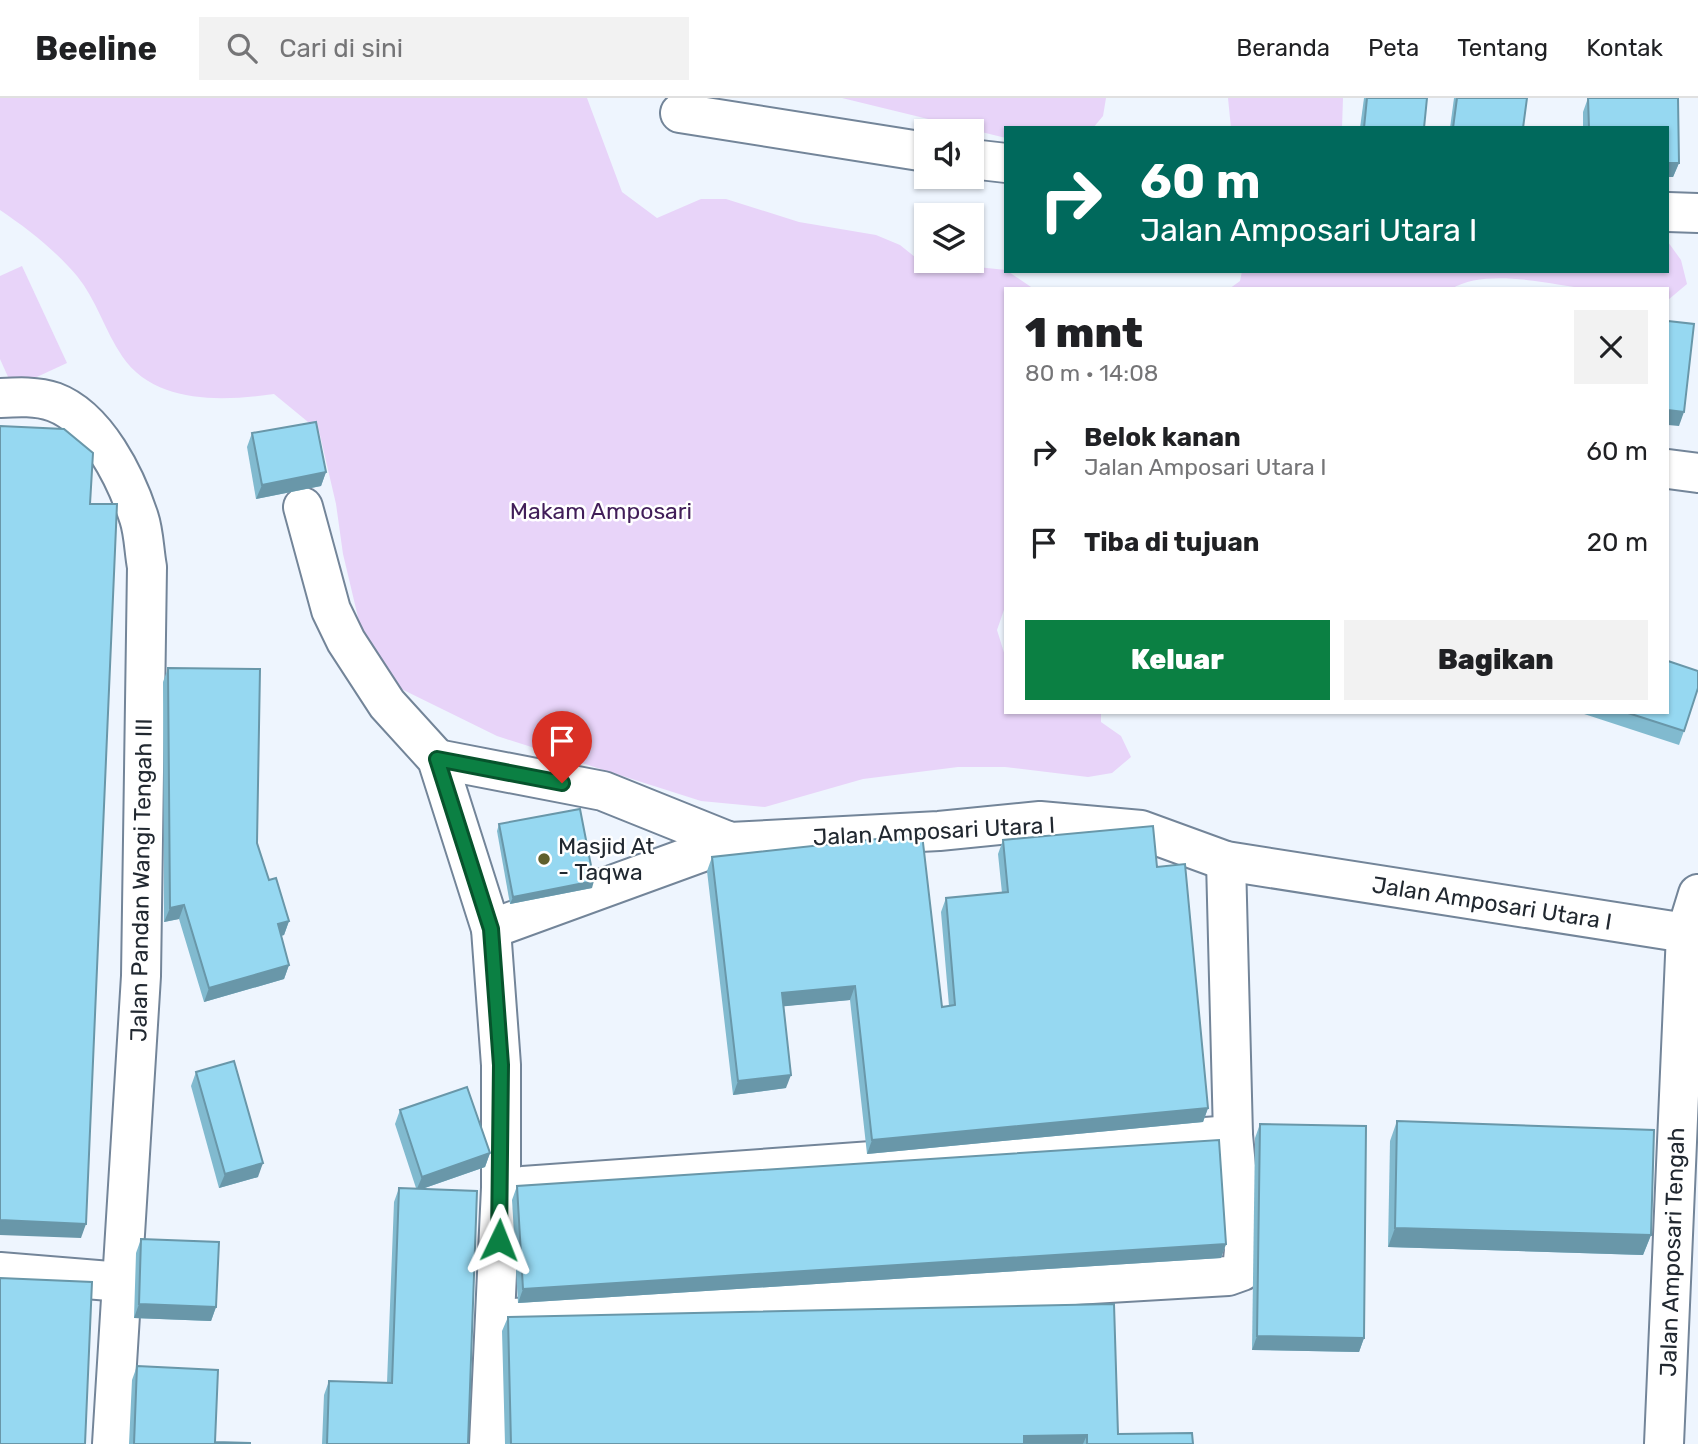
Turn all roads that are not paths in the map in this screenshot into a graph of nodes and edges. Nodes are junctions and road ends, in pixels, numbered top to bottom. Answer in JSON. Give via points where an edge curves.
{"nodes":[{"id":1,"x":680,"y":113,"type":"dead end"},
{"id":2,"x":914,"y":150,"type":"edge"},
{"id":3,"x":984,"y":160,"type":"edge"},
{"id":4,"x":1004,"y":163,"type":"edge"},
{"id":5,"x":1669,"y":212,"type":"edge"},
{"id":6,"x":1698,"y":214,"type":"edge"},
{"id":7,"x":0,"y":398,"type":"edge"},
{"id":8,"x":1669,"y":469,"type":"edge"},
{"id":9,"x":1698,"y":473,"type":"edge"},
{"id":10,"x":303,"y":507,"type":"dead end"},
{"id":11,"x":437,"y":759,"type":"junction"},
{"id":12,"x":730,"y":842,"type":"junction"},
{"id":13,"x":1227,"y":861,"type":"junction"},
{"id":14,"x":1698,"y":894,"type":"edge"},
{"id":15,"x":491,"y":929,"type":"junction"},
{"id":16,"x":1686,"y":933,"type":"junction"},
{"id":17,"x":1233,"y":1135,"type":"junction"},
{"id":18,"x":501,"y":1188,"type":"junction"},
{"id":19,"x":0,"y":1272,"type":"edge"},
{"id":20,"x":122,"y":1282,"type":"junction"},
{"id":21,"x":496,"y":1319,"type":"junction"},
{"id":22,"x":112,"y":1444,"type":"edge"},
{"id":23,"x":489,"y":1444,"type":"edge"},
{"id":24,"x":1664,"y":1444,"type":"edge"}],
"edges":[{"from":1,"to":2,"type":"street"},
{"from":3,"to":4,"type":"street"},
{"from":5,"to":6,"type":"street"},
{"from":7,"to":20,"type":"street","name":"Jalan Pandan Wangi Tengah III","via":[[55,403],[84,421],[117,467],[140,519],[147,567],[141,976]]},
{"from":8,"to":9,"type":"street"},
{"from":10,"to":11,"type":"street","via":[[331,610],[346,641],[387,704]]},
{"from":11,"to":12,"type":"street","name":"Jalan Amposari Utara I","via":[[603,791]]},
{"from":11,"to":15,"type":"street"},
{"from":12,"to":13,"type":"street","name":"Jalan Amposari Utara I","via":[[1040,821],[1141,830]]},
{"from":12,"to":15,"type":"street"},
{"from":13,"to":16,"type":"street","name":"Jalan Amposari Utara I"},
{"from":13,"to":17,"type":"street"},
{"from":14,"to":16,"type":"street","name":"Jalan Amposari Tengah"},
{"from":15,"to":18,"type":"street","via":[[501,1065]]},
{"from":16,"to":24,"type":"street","name":"Jalan Amposari Tengah"},
{"from":17,"to":18,"type":"street"},
{"from":17,"to":21,"type":"street","via":[[1244,1250],[1242,1271],[1228,1276]]},
{"from":18,"to":21,"type":"street"},
{"from":19,"to":20,"type":"street"},
{"from":20,"to":22,"type":"street","name":"Jalan Pandan Wangi Tengah III"},
{"from":21,"to":23,"type":"street"}]}
